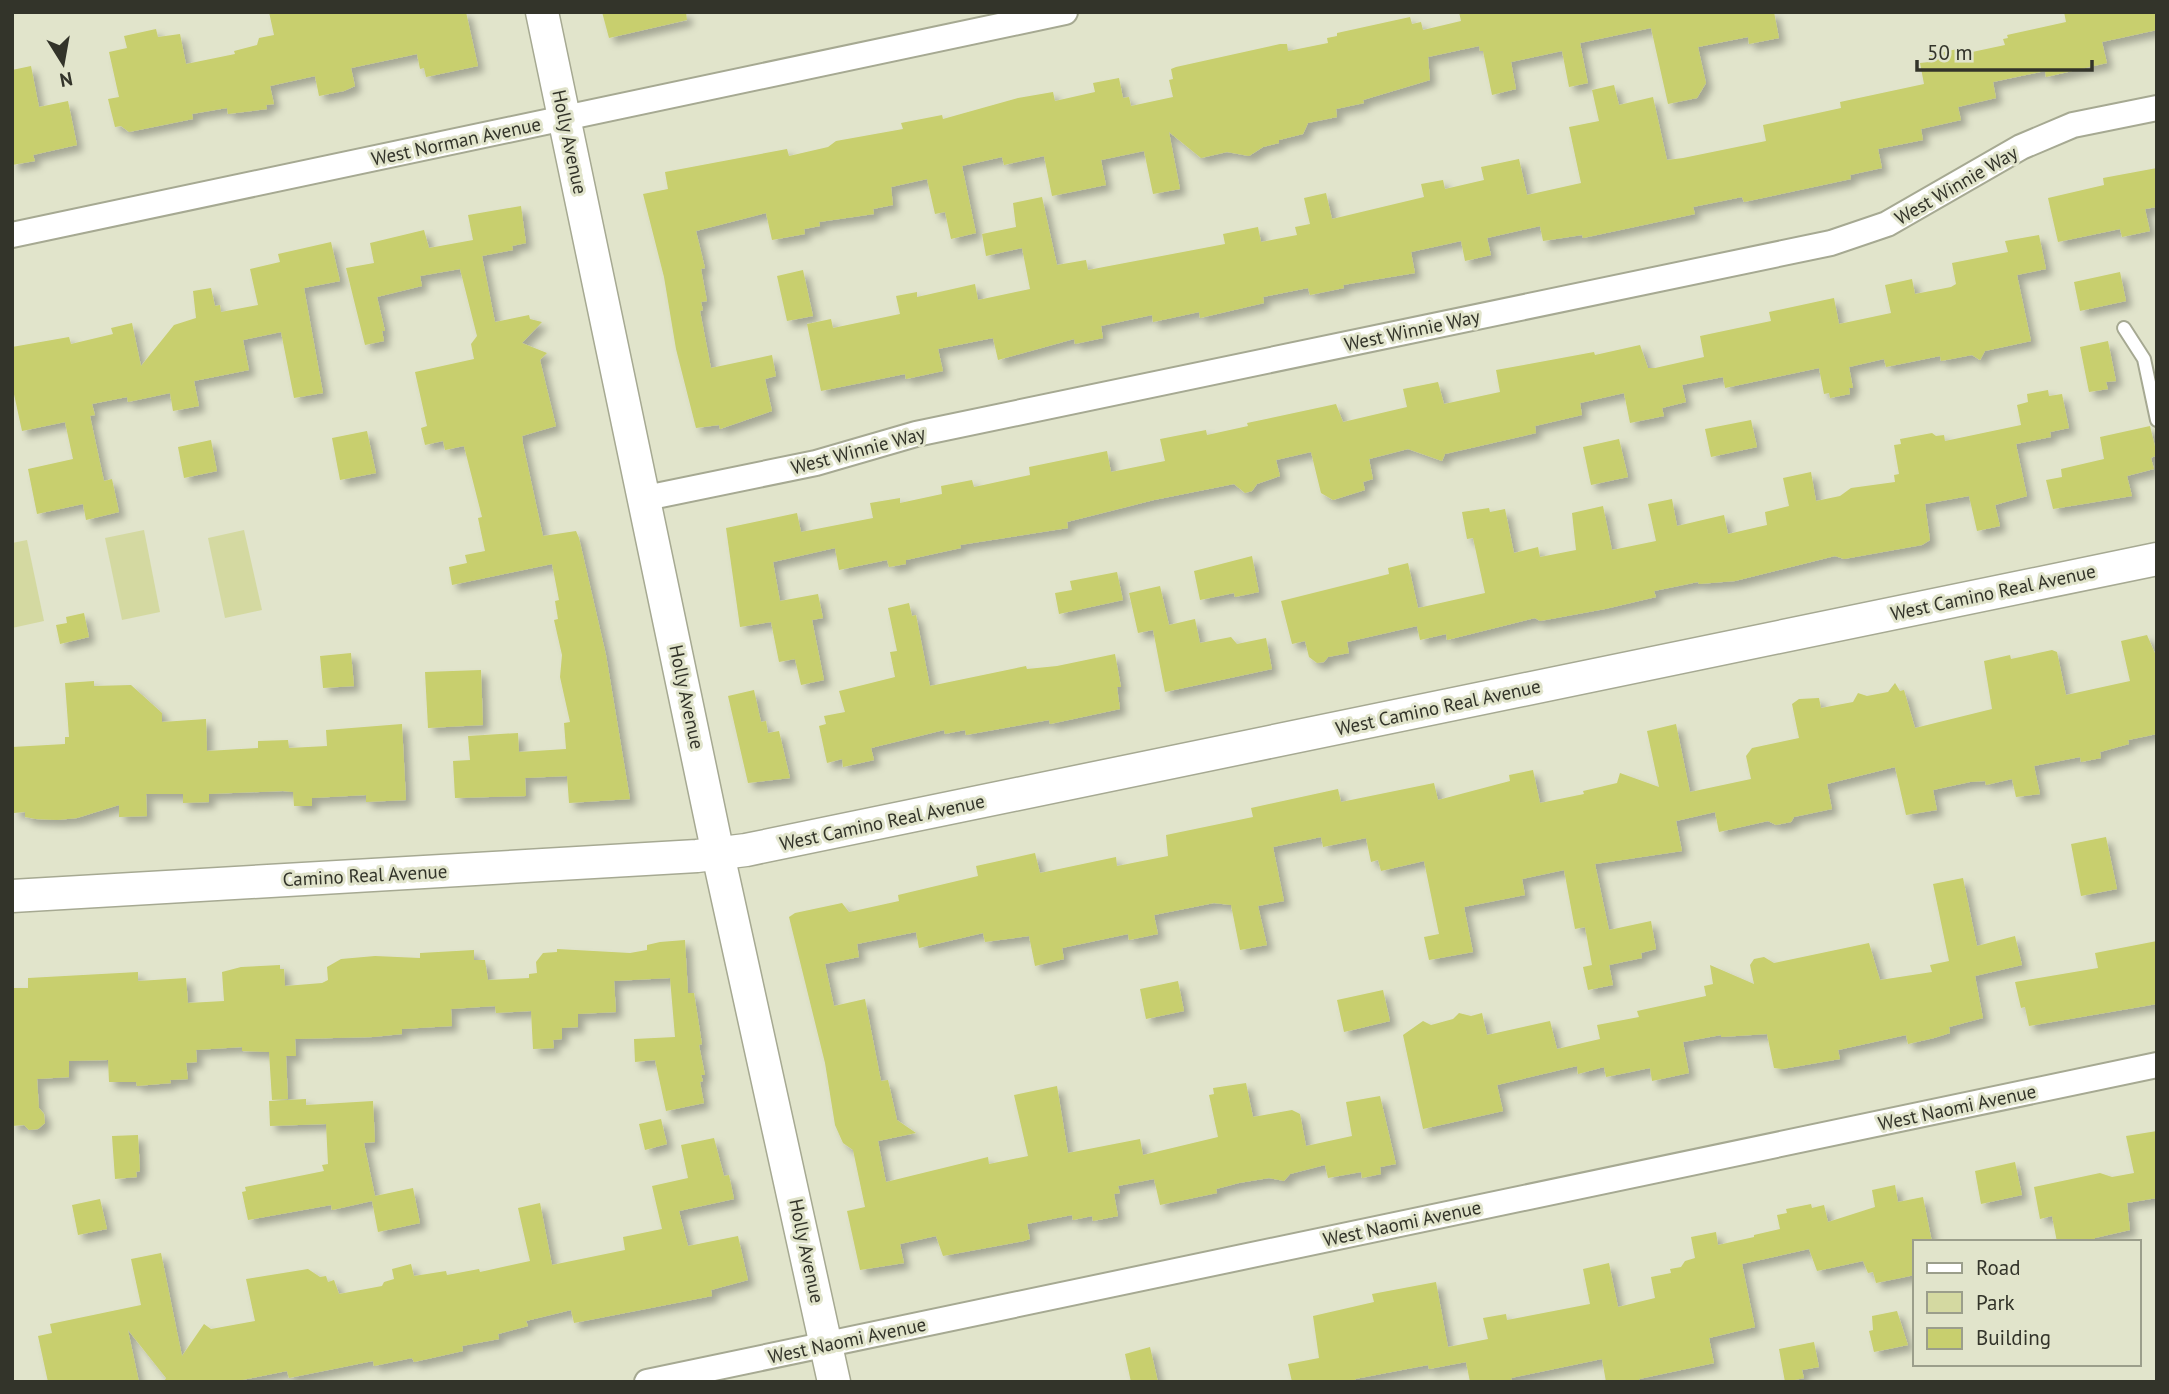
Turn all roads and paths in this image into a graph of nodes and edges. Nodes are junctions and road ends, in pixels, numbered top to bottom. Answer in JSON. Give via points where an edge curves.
{"nodes":[{"id":1,"x":542,"y":12,"type":"edge"},
{"id":2,"x":1065,"y":12,"type":"edge"},
{"id":3,"x":2157,"y":108,"type":"edge"},
{"id":4,"x":565,"y":119,"type":"junction"},
{"id":5,"x":12,"y":235,"type":"edge"},
{"id":6,"x":2124,"y":328,"type":"dead end"},
{"id":7,"x":2157,"y":420,"type":"edge"},
{"id":8,"x":646,"y":498,"type":"junction"},
{"id":9,"x":2157,"y":559,"type":"edge"},
{"id":10,"x":719,"y":854,"type":"junction"},
{"id":11,"x":12,"y":895,"type":"edge"},
{"id":12,"x":2157,"y":1065,"type":"edge"},
{"id":13,"x":826,"y":1345,"type":"junction"},
{"id":14,"x":647,"y":1382,"type":"edge"},
{"id":15,"x":834,"y":1382,"type":"edge"}],
"edges":[{"from":1,"to":4,"type":"street","name":"Holly Avenue"},
{"from":2,"to":4,"type":"street","name":"West Norman Avenue"},
{"from":3,"to":8,"type":"street","name":"West Winnie Way","via":[[2073,125],[2021,147],[1887,224],[1831,243],[916,434],[816,463]]},
{"from":4,"to":5,"type":"street","name":"West Norman Avenue"},
{"from":4,"to":8,"type":"street","name":"Holly Avenue"},
{"from":6,"to":7,"type":"lane","via":[[2144,359]]},
{"from":8,"to":10,"type":"street","name":"Holly Avenue"},
{"from":9,"to":10,"type":"street","name":"West Camino Real Avenue"},
{"from":10,"to":11,"type":"street","name":"Camino Real Avenue"},
{"from":10,"to":13,"type":"street","name":"Holly Avenue"},
{"from":12,"to":13,"type":"street","name":"West Naomi Avenue"},
{"from":13,"to":14,"type":"street","name":"West Naomi Avenue"},
{"from":13,"to":15,"type":"street","name":"Holly Avenue"}]}
